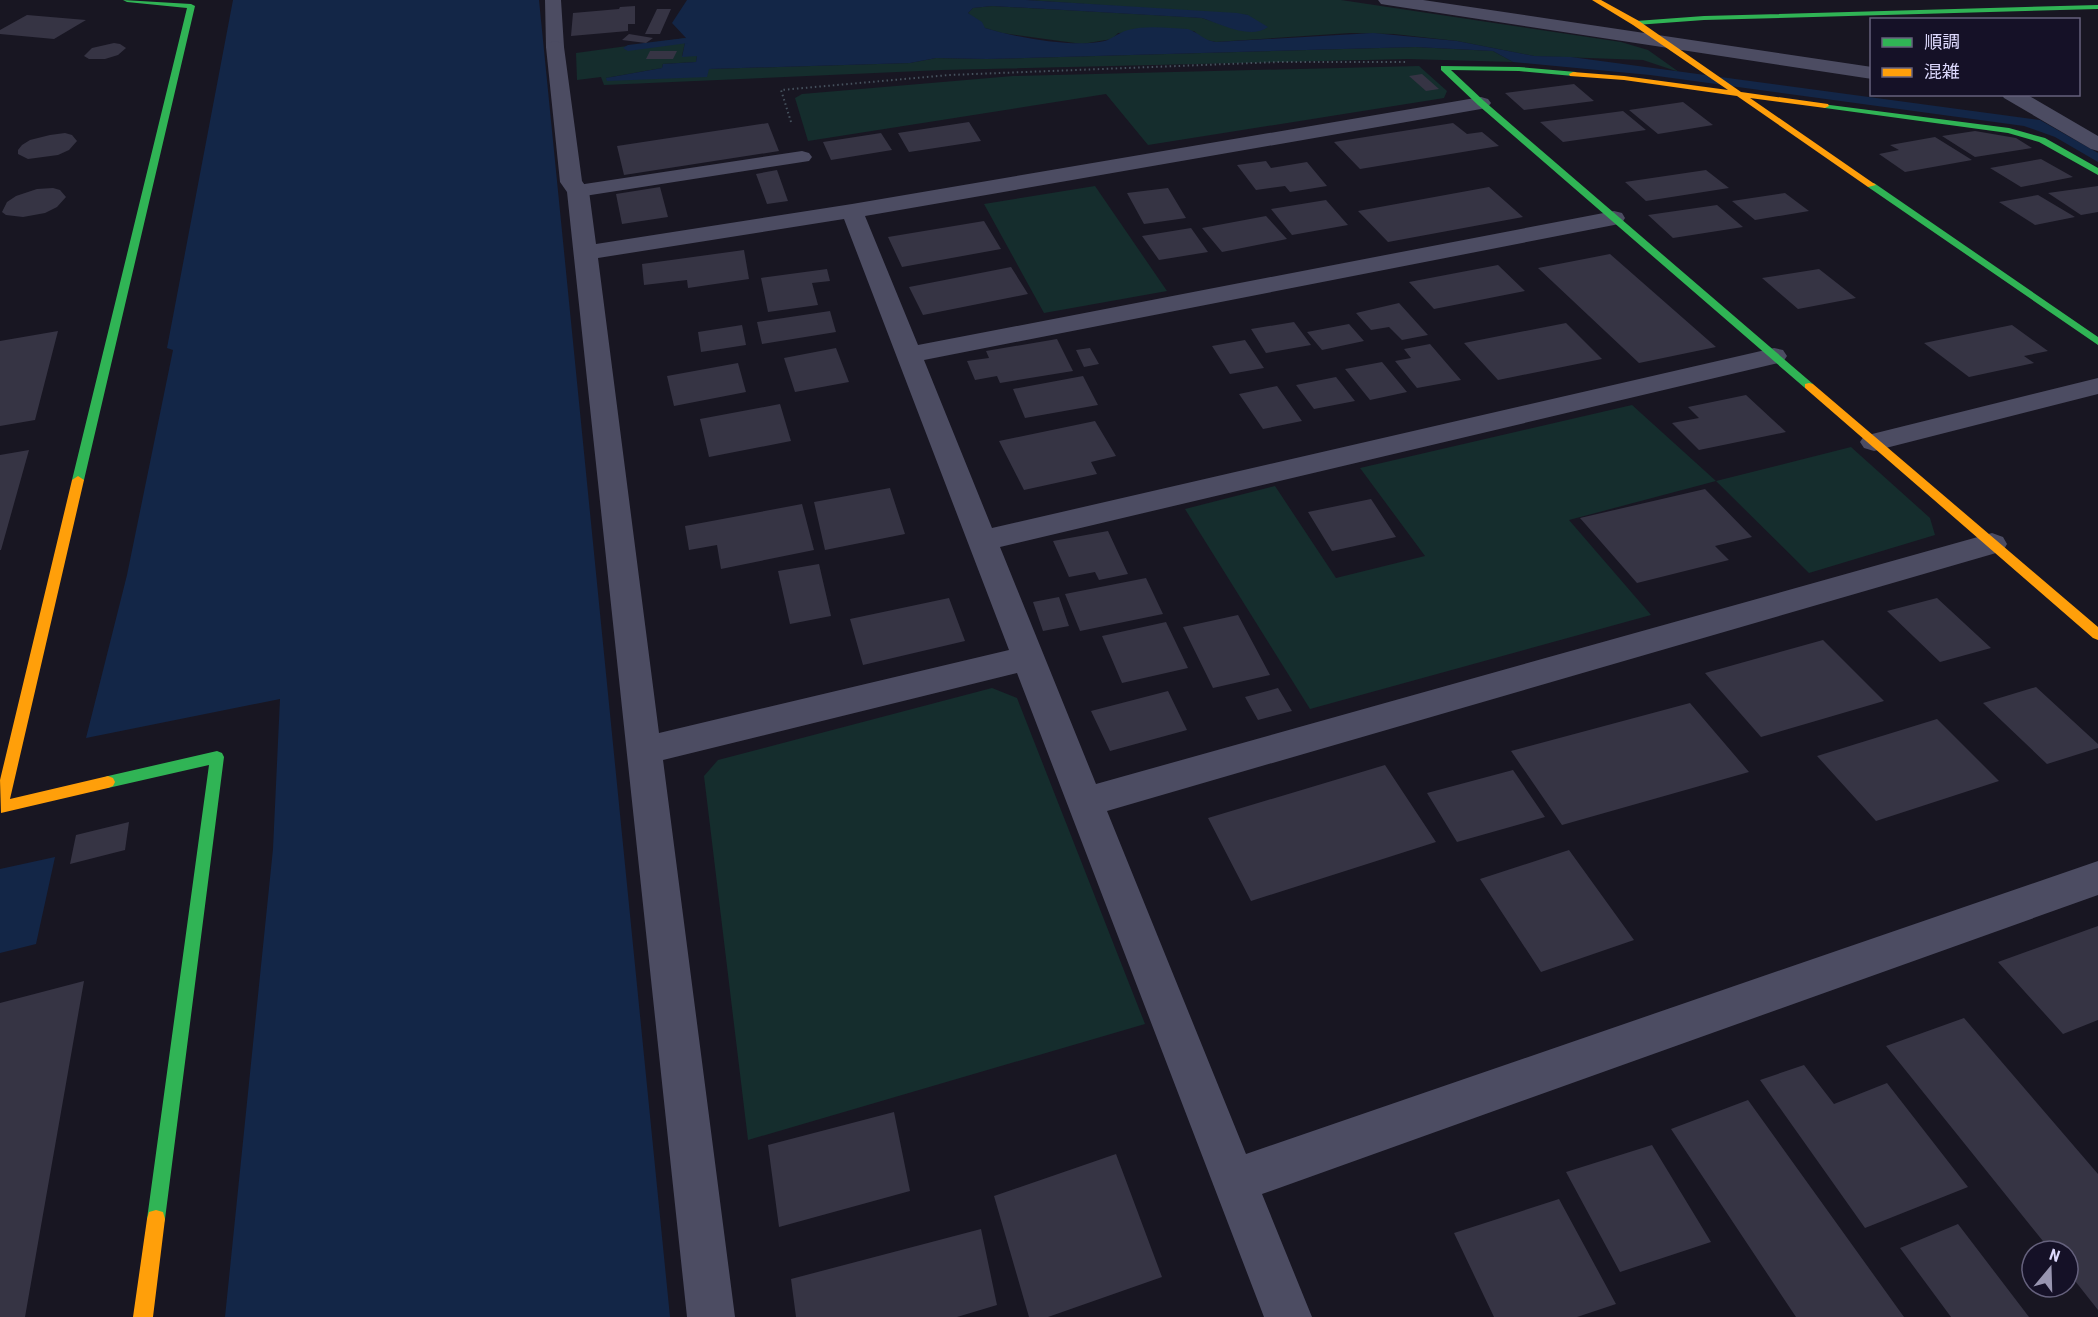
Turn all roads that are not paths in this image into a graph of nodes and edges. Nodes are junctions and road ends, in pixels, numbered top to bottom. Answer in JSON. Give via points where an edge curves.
{"nodes":[{"id":1,"x":127,"y":0,"type":"edge"},
{"id":2,"x":553,"y":0,"type":"edge"},
{"id":3,"x":1387,"y":0,"type":"edge"},
{"id":4,"x":1596,"y":0,"type":"edge"},
{"id":5,"x":2098,"y":7,"type":"edge"},
{"id":6,"x":1636,"y":23,"type":"junction"},
{"id":7,"x":1661,"y":41,"type":"junction"},
{"id":8,"x":555,"y":47,"type":"joint"},
{"id":9,"x":1870,"y":73,"type":"edge"},
{"id":10,"x":1735,"y":92,"type":"junction"},
{"id":11,"x":2014,"y":96,"type":"edge"},
{"id":12,"x":1481,"y":103,"type":"junction"},
{"id":13,"x":2098,"y":145,"type":"edge"},
{"id":14,"x":802,"y":157,"type":"road end"},
{"id":15,"x":2098,"y":172,"type":"edge"},
{"id":16,"x":578,"y":191,"type":"junction"},
{"id":17,"x":852,"y":211,"type":"junction"},
{"id":18,"x":1614,"y":218,"type":"junction"},
{"id":19,"x":584,"y":253,"type":"junction"},
{"id":20,"x":2098,"y":342,"type":"edge"},
{"id":21,"x":909,"y":355,"type":"junction"},
{"id":22,"x":1774,"y":356,"type":"junction"},
{"id":23,"x":2098,"y":386,"type":"edge"},
{"id":24,"x":1874,"y":442,"type":"junction"},
{"id":25,"x":982,"y":542,"type":"junction"},
{"id":26,"x":1992,"y":544,"type":"junction"},
{"id":27,"x":2098,"y":635,"type":"edge"},
{"id":28,"x":1028,"y":658,"type":"junction"},
{"id":29,"x":644,"y":751,"type":"junction"},
{"id":30,"x":1085,"y":802,"type":"junction"},
{"id":31,"x":2098,"y":878,"type":"edge"},
{"id":32,"x":1234,"y":1181,"type":"junction"},
{"id":33,"x":143,"y":1317,"type":"edge"},
{"id":34,"x":711,"y":1317,"type":"edge"},
{"id":35,"x":1288,"y":1317,"type":"edge"}],
"edges":[{"from":1,"to":33,"type":"street","via":[[191,6],[1,807],[217,757]]},
{"from":2,"to":8,"type":"lane"},
{"from":3,"to":7,"type":"street"},
{"from":4,"to":6,"type":"street"},
{"from":5,"to":6,"type":"street","via":[[1716,17]]},
{"from":6,"to":7,"type":"street"},
{"from":7,"to":9,"type":"street"},
{"from":7,"to":10,"type":"street"},
{"from":8,"to":16,"type":"street","via":[[571,182]]},
{"from":10,"to":12,"type":"street","via":[[1575,73],[1444,68]]},
{"from":10,"to":15,"type":"street","via":[[2027,134]]},
{"from":10,"to":20,"type":"street"},
{"from":11,"to":13,"type":"street"},
{"from":12,"to":17,"type":"street"},
{"from":12,"to":18,"type":"street"},
{"from":14,"to":16,"type":"lane"},
{"from":16,"to":19,"type":"street"},
{"from":17,"to":19,"type":"street"},
{"from":17,"to":21,"type":"street"},
{"from":18,"to":21,"type":"street"},
{"from":18,"to":22,"type":"street"},
{"from":19,"to":29,"type":"street"},
{"from":21,"to":25,"type":"street"},
{"from":22,"to":24,"type":"street"},
{"from":22,"to":25,"type":"street"},
{"from":23,"to":24,"type":"street"},
{"from":24,"to":26,"type":"street"},
{"from":25,"to":28,"type":"street"},
{"from":26,"to":27,"type":"street"},
{"from":26,"to":30,"type":"street"},
{"from":28,"to":29,"type":"street"},
{"from":28,"to":30,"type":"street"},
{"from":29,"to":34,"type":"street"},
{"from":30,"to":32,"type":"street"},
{"from":31,"to":32,"type":"street"},
{"from":32,"to":35,"type":"street"}]}
